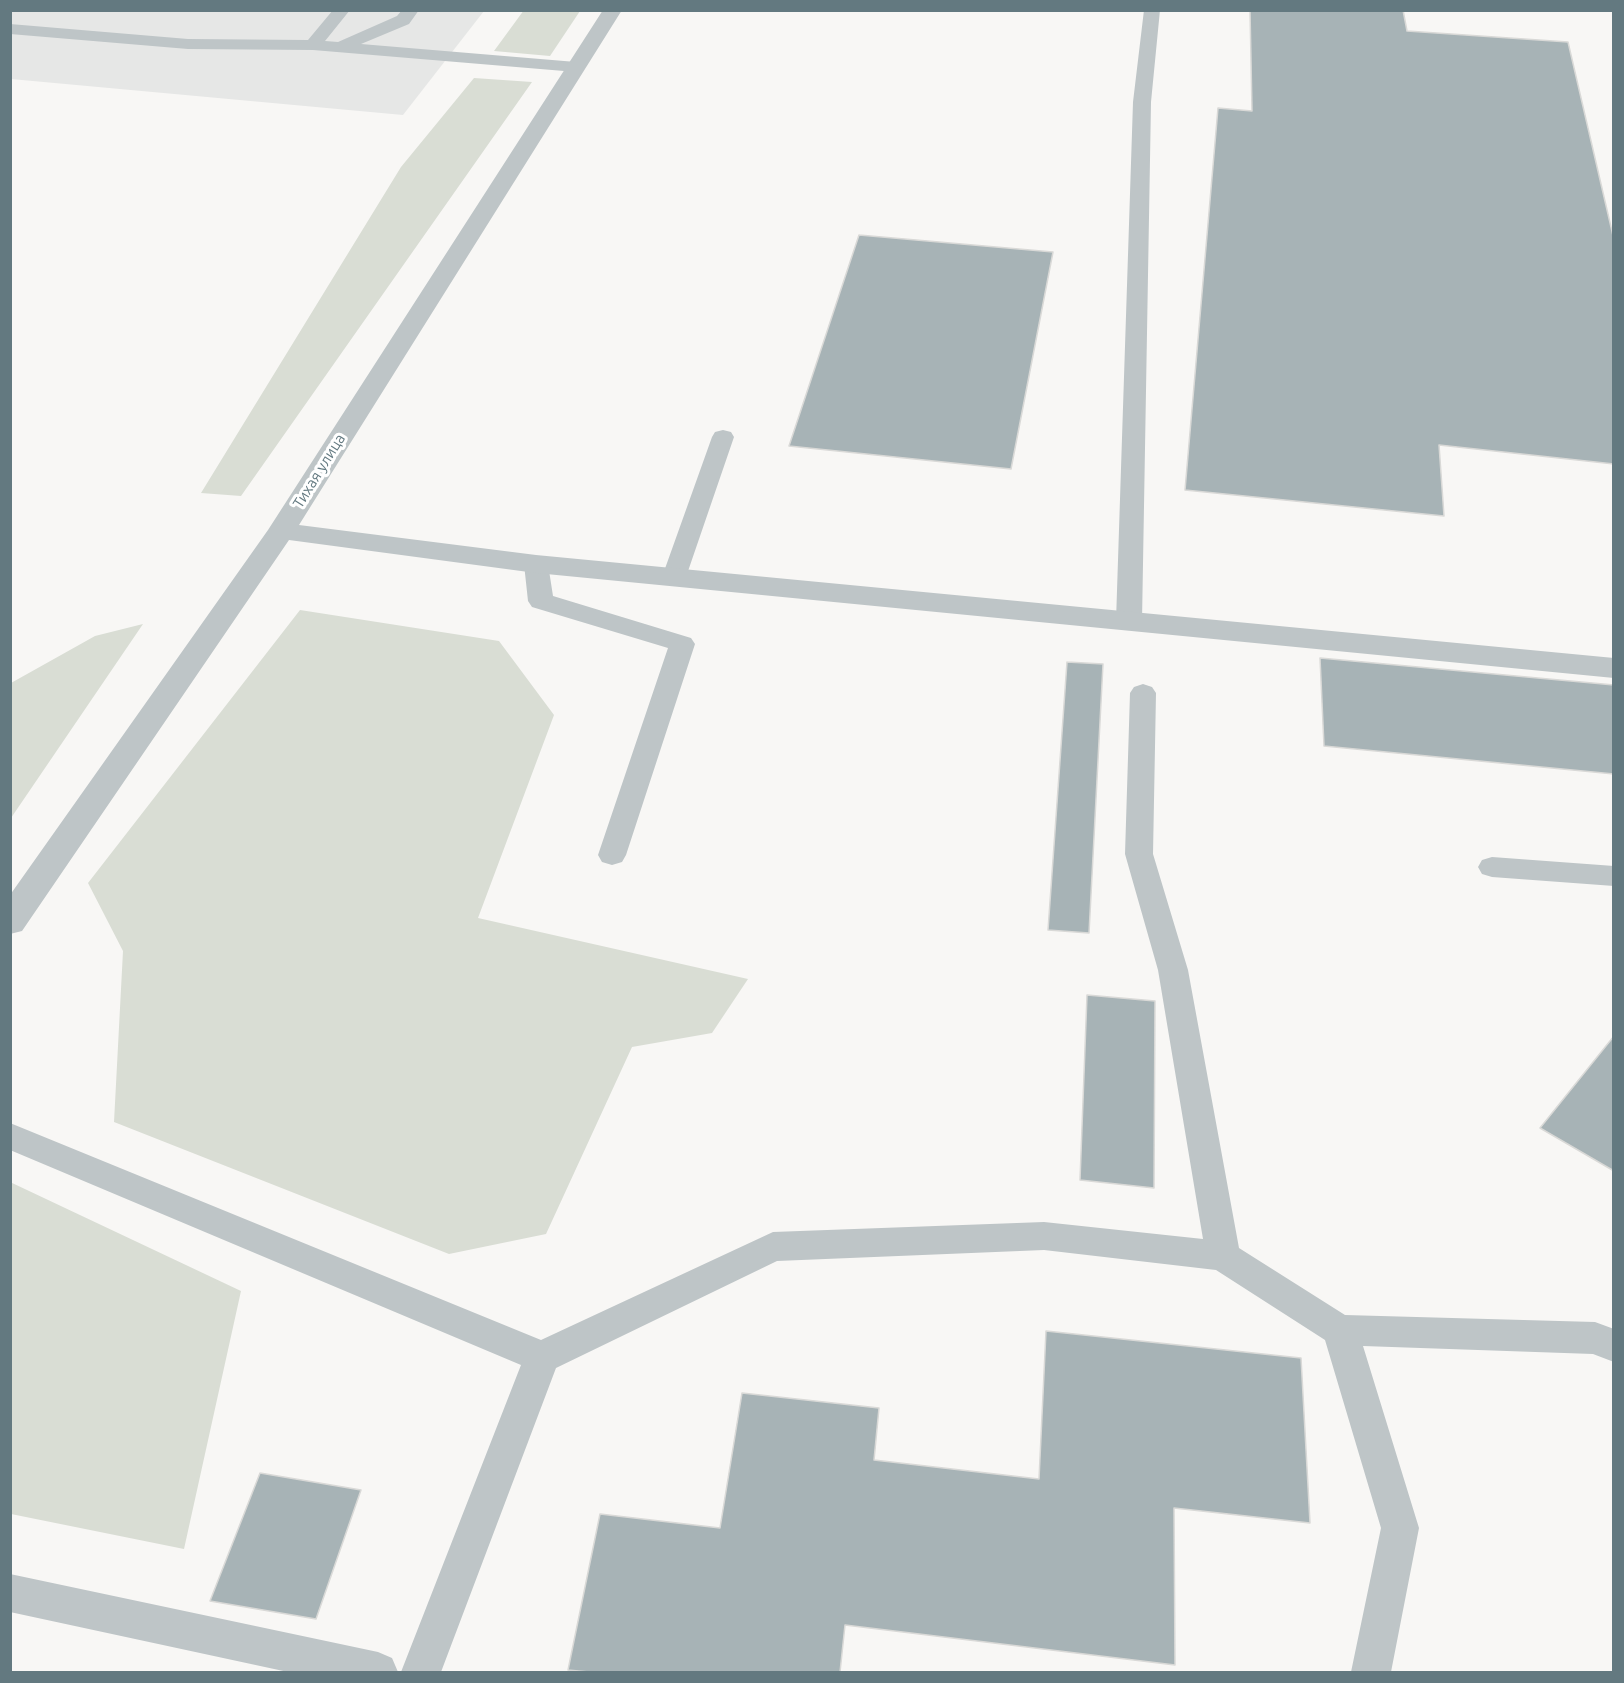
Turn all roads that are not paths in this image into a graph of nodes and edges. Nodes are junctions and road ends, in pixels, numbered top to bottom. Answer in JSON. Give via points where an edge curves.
{"nodes":[{"id":1,"x":342,"y":10,"type":"edge"},
{"id":2,"x":411,"y":10,"type":"edge"},
{"id":3,"x":613,"y":10,"type":"edge"},
{"id":4,"x":1152,"y":10,"type":"edge"},
{"id":5,"x":10,"y":29,"type":"edge"},
{"id":6,"x":313,"y":45,"type":"junction"},
{"id":7,"x":339,"y":47,"type":"junction"},
{"id":8,"x":576,"y":67,"type":"junction"},
{"id":9,"x":723,"y":437,"type":"dead end"},
{"id":10,"x":281,"y":531,"type":"junction"},
{"id":11,"x":536,"y":564,"type":"junction"},
{"id":12,"x":674,"y":577,"type":"junction"},
{"id":13,"x":1129,"y":621,"type":"junction"},
{"id":14,"x":1614,"y":668,"type":"edge"},
{"id":15,"x":1143,"y":693,"type":"dead end"},
{"id":16,"x":612,"y":855,"type":"dead end"},
{"id":17,"x":1492,"y":867,"type":"dead end"},
{"id":18,"x":1614,"y":876,"type":"edge"},
{"id":19,"x":10,"y":922,"type":"edge"},
{"id":20,"x":10,"y":1136,"type":"edge"},
{"id":21,"x":1223,"y":1256,"type":"junction"},
{"id":22,"x":1340,"y":1330,"type":"junction"},
{"id":23,"x":1614,"y":1346,"type":"edge"},
{"id":24,"x":542,"y":1357,"type":"junction"},
{"id":25,"x":10,"y":1593,"type":"edge"},
{"id":26,"x":364,"y":1671,"type":"edge"},
{"id":27,"x":421,"y":1672,"type":"edge"},
{"id":28,"x":1371,"y":1672,"type":"edge"}],
"edges":[{"from":1,"to":6,"type":"lane"},
{"from":2,"to":7,"type":"lane","via":[[403,20]]},
{"from":3,"to":8,"type":"street","name":"Тихая улица"},
{"from":4,"to":13,"type":"lane","via":[[1142,102]]},
{"from":5,"to":6,"type":"lane","via":[[188,44]]},
{"from":6,"to":7,"type":"lane"},
{"from":7,"to":8,"type":"lane"},
{"from":8,"to":10,"type":"street","name":"Тихая улица"},
{"from":9,"to":12,"type":"lane"},
{"from":10,"to":11,"type":"street"},
{"from":10,"to":19,"type":"street","name":"Тихая улица"},
{"from":11,"to":12,"type":"street"},
{"from":11,"to":16,"type":"lane","via":[[541,602],[682,644]]},
{"from":12,"to":13,"type":"street"},
{"from":13,"to":14,"type":"street"},
{"from":15,"to":21,"type":"lane","via":[[1139,854],[1173,970]]},
{"from":17,"to":18,"type":"lane"},
{"from":20,"to":24,"type":"lane"},
{"from":21,"to":22,"type":"lane"},
{"from":21,"to":24,"type":"lane","via":[[1044,1236],[773,1247]]},
{"from":22,"to":23,"type":"lane","via":[[1595,1338]]},
{"from":22,"to":28,"type":"lane","via":[[1400,1528]]},
{"from":24,"to":27,"type":"lane"},
{"from":25,"to":26,"type":"lane"}]}
